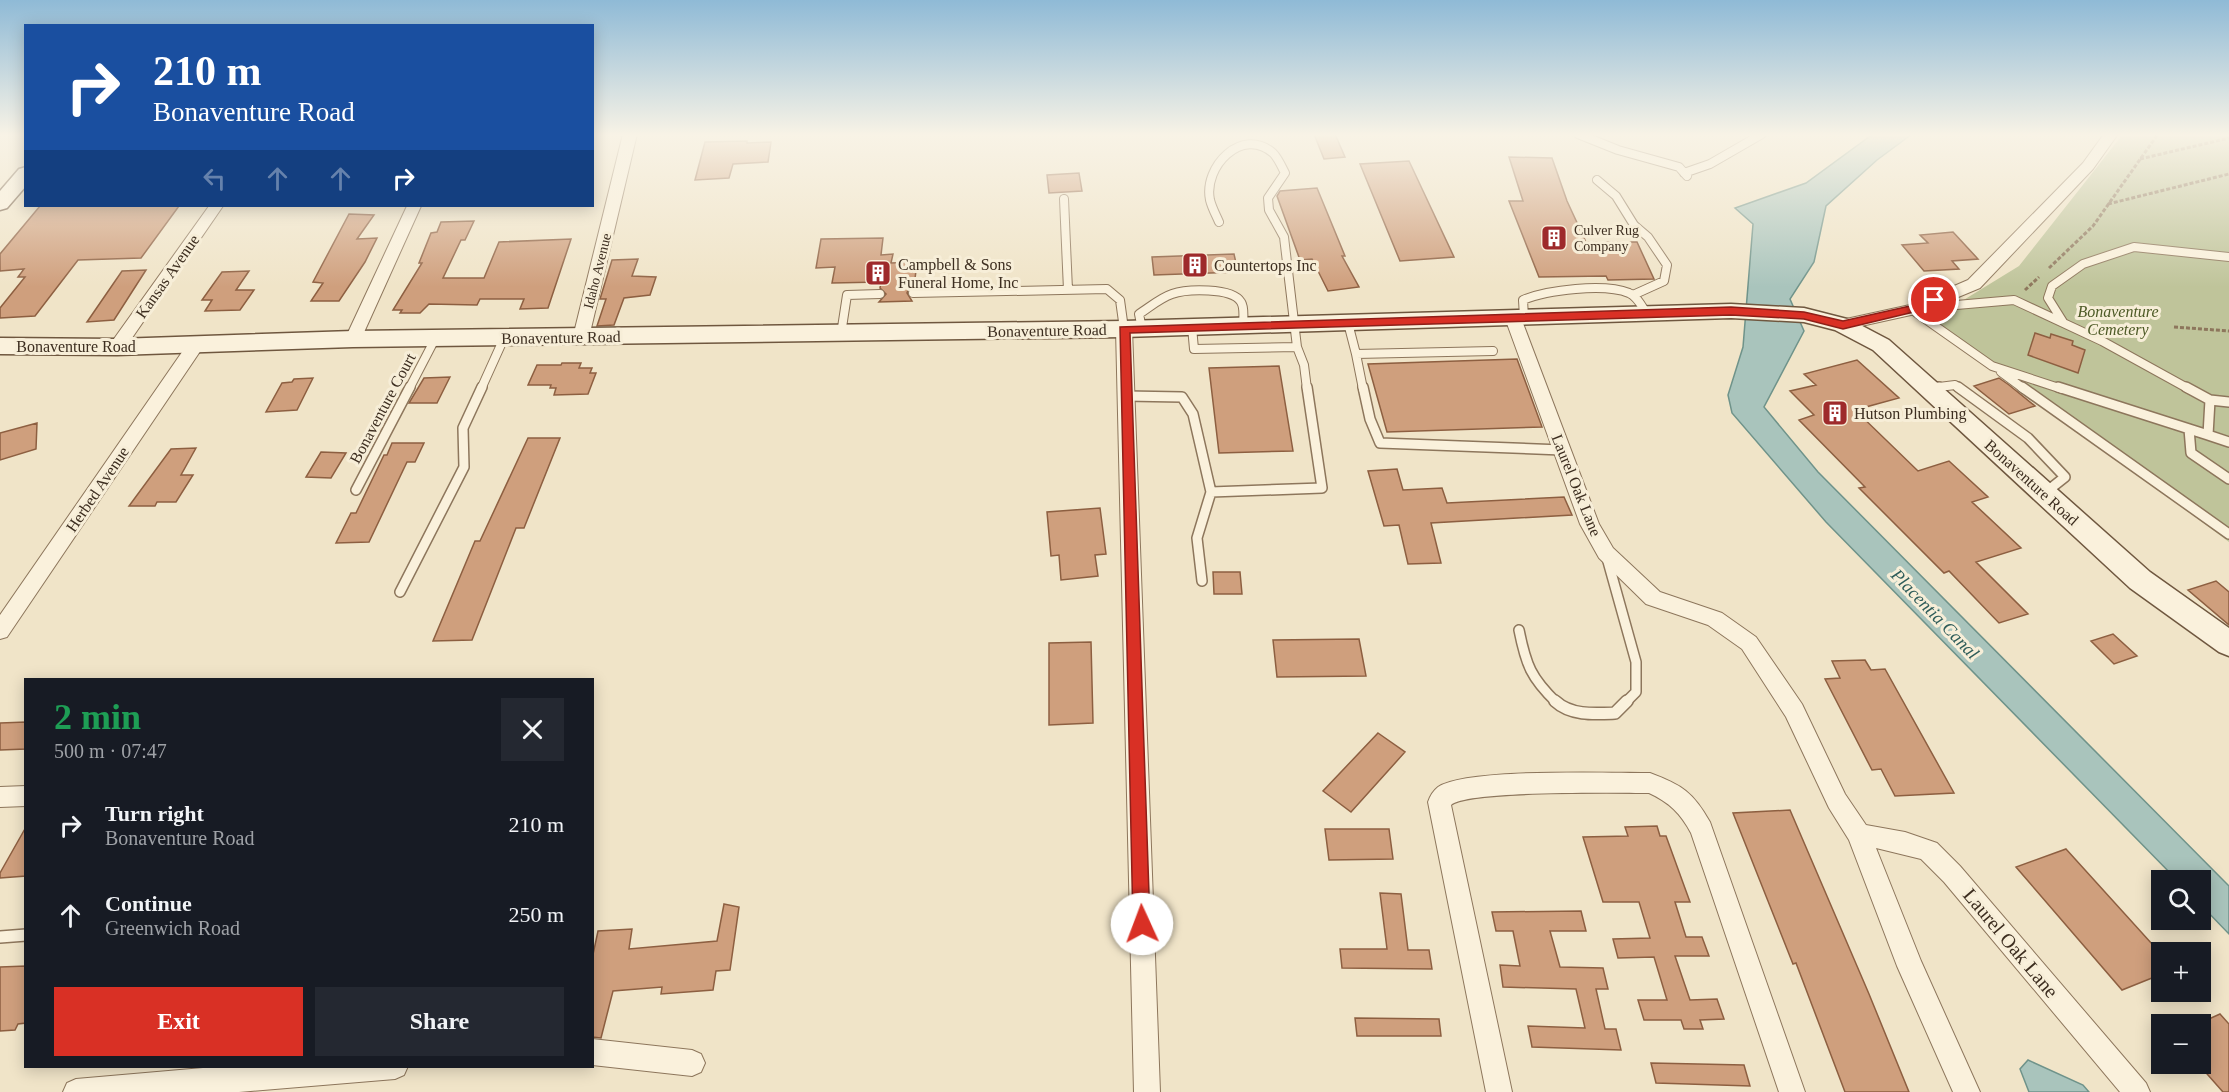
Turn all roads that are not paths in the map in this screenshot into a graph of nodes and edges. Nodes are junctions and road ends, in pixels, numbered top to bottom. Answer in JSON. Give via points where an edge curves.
{"nodes":[{"id":1,"x":15,"y":185,"type":"edge"},
{"id":2,"x":618,"y":185,"type":"edge"},
{"id":3,"x":1209,"y":185,"type":"edge"},
{"id":4,"x":1275,"y":185,"type":"edge"},
{"id":5,"x":1603,"y":185,"type":"edge"},
{"id":6,"x":2070,"y":185,"type":"edge"},
{"id":7,"x":1064,"y":199,"type":"dead end"},
{"id":8,"x":0,"y":204,"type":"edge"},
{"id":9,"x":215,"y":207,"type":"edge"},
{"id":10,"x":414,"y":207,"type":"edge"},
{"id":11,"x":1219,"y":222,"type":"dead end"},
{"id":12,"x":2229,"y":257,"type":"edge"},
{"id":13,"x":1068,"y":290,"type":"junction"},
{"id":14,"x":913,"y":293,"type":"dead end"},
{"id":15,"x":880,"y":294,"type":"dead end"},
{"id":16,"x":1633,"y":295,"type":"junction"},
{"id":17,"x":1912,"y":309,"type":"junction"},
{"id":18,"x":1647,"y":314,"type":"junction"},
{"id":19,"x":1519,"y":317,"type":"junction"},
{"id":20,"x":1348,"y":323,"type":"junction"},
{"id":21,"x":2063,"y":323,"type":"junction"},
{"id":22,"x":1293,"y":324,"type":"junction"},
{"id":23,"x":1843,"y":325,"type":"junction"},
{"id":24,"x":1243,"y":326,"type":"junction"},
{"id":25,"x":1192,"y":327,"type":"junction"},
{"id":26,"x":1133,"y":329,"type":"junction"},
{"id":27,"x":841,"y":334,"type":"junction"},
{"id":28,"x":581,"y":337,"type":"junction"},
{"id":29,"x":504,"y":338,"type":"junction"},
{"id":30,"x":352,"y":339,"type":"junction"},
{"id":31,"x":435,"y":339,"type":"junction"},
{"id":32,"x":0,"y":346,"type":"edge"},
{"id":33,"x":195,"y":346,"type":"junction"},
{"id":34,"x":117,"y":347,"type":"junction"},
{"id":35,"x":1297,"y":347,"type":"junction"},
{"id":36,"x":1492,"y":351,"type":"dead end"},
{"id":37,"x":1356,"y":354,"type":"junction"},
{"id":38,"x":1992,"y":366,"type":"junction"},
{"id":39,"x":1126,"y":396,"type":"junction"},
{"id":40,"x":2210,"y":400,"type":"junction"},
{"id":41,"x":2229,"y":402,"type":"edge"},
{"id":42,"x":2189,"y":429,"type":"junction"},
{"id":43,"x":2208,"y":435,"type":"junction"},
{"id":44,"x":2229,"y":442,"type":"edge"},
{"id":45,"x":1562,"y":450,"type":"junction"},
{"id":46,"x":2229,"y":479,"type":"edge"},
{"id":47,"x":356,"y":490,"type":"dead end"},
{"id":48,"x":1211,"y":492,"type":"junction"},
{"id":49,"x":2229,"y":534,"type":"edge"},
{"id":50,"x":1606,"y":553,"type":"junction"},
{"id":51,"x":1202,"y":581,"type":"dead end"},
{"id":52,"x":400,"y":592,"type":"dead end"},
{"id":53,"x":1519,"y":630,"type":"dead end"},
{"id":54,"x":0,"y":631,"type":"edge"},
{"id":55,"x":2229,"y":644,"type":"edge"},
{"id":56,"x":24,"y":796,"type":"edge"},
{"id":57,"x":0,"y":797,"type":"edge"},
{"id":58,"x":1859,"y":834,"type":"junction"},
{"id":59,"x":24,"y":935,"type":"edge"},
{"id":60,"x":0,"y":937,"type":"edge"},
{"id":61,"x":594,"y":1052,"type":"edge"},
{"id":62,"x":692,"y":1063,"type":"dead end"},
{"id":63,"x":370,"y":1068,"type":"edge"},
{"id":64,"x":76,"y":1092,"type":"edge"},
{"id":65,"x":1147,"y":1092,"type":"edge"},
{"id":66,"x":1499,"y":1092,"type":"edge"},
{"id":67,"x":1792,"y":1092,"type":"edge"},
{"id":68,"x":1967,"y":1092,"type":"edge"},
{"id":69,"x":2137,"y":1092,"type":"edge"}],
"edges":[{"from":1,"to":8,"type":"street"},
{"from":2,"to":28,"type":"street","name":"Idaho Avenue"},
{"from":3,"to":11,"type":"lane","via":[[1212,210]]},
{"from":4,"to":22,"type":"lane","via":[[1268,198],[1269,210],[1284,237]]},
{"from":5,"to":16,"type":"lane","via":[[1648,237],[1666,266],[1664,281]]},
{"from":6,"to":17,"type":"street","via":[[1974,284]]},
{"from":7,"to":13,"type":"lane"},
{"from":9,"to":34,"type":"street","name":"Kansas Avenue"},
{"from":10,"to":30,"type":"street"},
{"from":12,"to":21,"type":"lane","via":[[2134,247],[2084,264],[2052,286],[2048,298]]},
{"from":13,"to":14,"type":"lane"},
{"from":13,"to":26,"type":"lane","via":[[1115,292]]},
{"from":15,"to":27,"type":"lane","via":[[847,295]]},
{"from":16,"to":18,"type":"lane"},
{"from":16,"to":19,"type":"lane","via":[[1613,289],[1542,292],[1523,300]]},
{"from":17,"to":21,"type":"lane","via":[[2014,300]]},
{"from":17,"to":23,"type":"street"},
{"from":17,"to":38,"type":"lane"},
{"from":18,"to":19,"type":"street","name":"Bonaventure Road"},
{"from":18,"to":23,"type":"street","name":"Bonaventure Road","via":[[1731,311],[1804,315]]},
{"from":19,"to":20,"type":"street","name":"Bonaventure Road"},
{"from":19,"to":45,"type":"street","name":"Laurel Oak Lane"},
{"from":20,"to":22,"type":"street","name":"Bonaventure Road"},
{"from":20,"to":37,"type":"lane"},
{"from":21,"to":40,"type":"lane"},
{"from":22,"to":24,"type":"street","name":"Bonaventure Road"},
{"from":22,"to":35,"type":"lane"},
{"from":23,"to":55,"type":"street","name":"Bonaventure Road","via":[[1881,345],[2140,580]]},
{"from":24,"to":25,"type":"street","name":"Bonaventure Road"},
{"from":24,"to":26,"type":"lane","via":[[1239,300],[1220,293],[1192,291],[1176,293],[1139,314]]},
{"from":25,"to":26,"type":"street","name":"Bonaventure Road"},
{"from":25,"to":35,"type":"lane","via":[[1194,349]]},
{"from":26,"to":27,"type":"street","name":"Bonaventure Road"},
{"from":26,"to":39,"type":"street"},
{"from":27,"to":28,"type":"street","name":"Bonaventure Road"},
{"from":28,"to":29,"type":"street","name":"Bonaventure Road"},
{"from":29,"to":31,"type":"street","name":"Bonaventure Road"},
{"from":29,"to":52,"type":"lane","via":[[463,428],[464,467]]},
{"from":30,"to":31,"type":"street","name":"Bonaventure Road"},
{"from":30,"to":33,"type":"street","name":"Bonaventure Road"},
{"from":31,"to":47,"type":"lane","name":"Bonaventure Court"},
{"from":32,"to":34,"type":"street","name":"Bonaventure Road"},
{"from":33,"to":34,"type":"street","name":"Bonaventure Road"},
{"from":33,"to":54,"type":"street","name":"Herbed Avenue"},
{"from":35,"to":48,"type":"lane","via":[[1304,365],[1322,488]]},
{"from":36,"to":37,"type":"lane"},
{"from":37,"to":45,"type":"lane","via":[[1370,420],[1380,443]]},
{"from":38,"to":42,"type":"lane"},
{"from":38,"to":49,"type":"lane"},
{"from":39,"to":48,"type":"lane","via":[[1182,397],[1193,414]]},
{"from":39,"to":65,"type":"street"},
{"from":40,"to":41,"type":"lane"},
{"from":40,"to":43,"type":"lane"},
{"from":42,"to":43,"type":"lane"},
{"from":42,"to":46,"type":"lane","via":[[2191,453]]},
{"from":43,"to":44,"type":"lane"},
{"from":45,"to":50,"type":"street","name":"Laurel Oak Lane","via":[[1590,524]]},
{"from":48,"to":51,"type":"lane","via":[[1197,538]]},
{"from":50,"to":53,"type":"lane","via":[[1636,662],[1636,692],[1615,713],[1587,715],[1559,705],[1538,684],[1525,659]]},
{"from":50,"to":58,"type":"street","name":"Laurel Oak Lane","via":[[1653,598],[1715,619],[1749,643],[1794,711],[1837,801]]},
{"from":56,"to":57,"type":"street"},
{"from":58,"to":68,"type":"street","name":"Laurel Oak Lane","via":[[1910,966]]},
{"from":58,"to":69,"type":"street","name":"Laurel Oak Lane","via":[[1929,851]]},
{"from":59,"to":60,"type":"lane"},
{"from":61,"to":62,"type":"street"},
{"from":63,"to":64,"type":"street"},
{"from":66,"to":67,"type":"street","via":[[1439,802],[1447,794],[1462,789],[1650,783],[1671,792],[1690,808],[1702,830]]}]}
